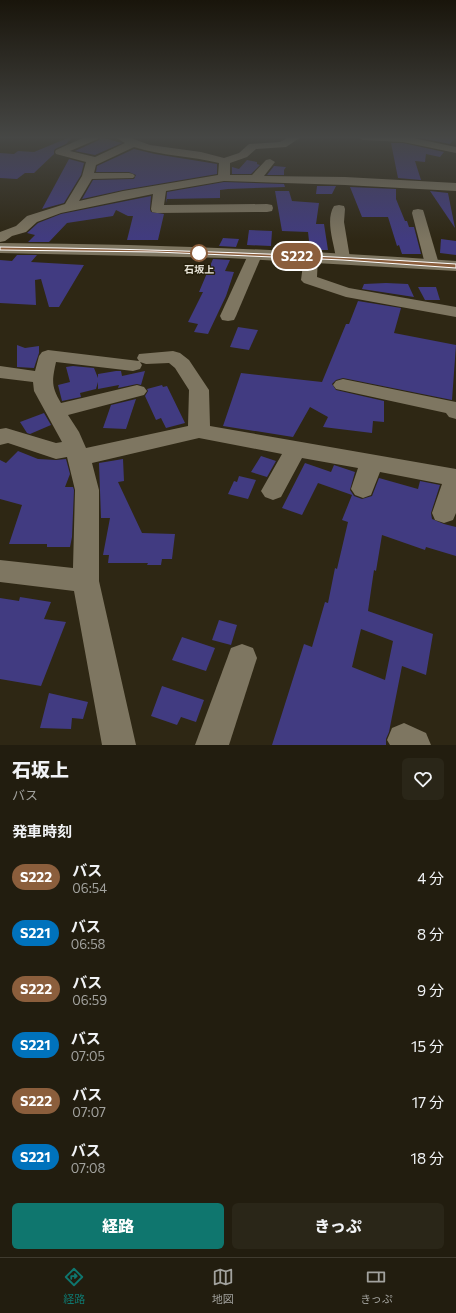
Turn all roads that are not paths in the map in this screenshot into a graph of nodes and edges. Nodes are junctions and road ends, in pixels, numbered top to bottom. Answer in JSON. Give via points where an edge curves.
{"nodes":[{"id":1,"x":89,"y":172,"type":"edge"},
{"id":2,"x":224,"y":172,"type":"edge"},
{"id":3,"x":261,"y":172,"type":"edge"},
{"id":4,"x":88,"y":176,"type":"junction"},
{"id":5,"x":129,"y":176,"type":"dead end"},
{"id":6,"x":224,"y":178,"type":"junction"},
{"id":7,"x":256,"y":178,"type":"junction"},
{"id":8,"x":456,"y":187,"type":"edge"},
{"id":9,"x":160,"y":189,"type":"junction"},
{"id":10,"x":69,"y":208,"type":"junction"},
{"id":11,"x":267,"y":208,"type":"dead end"},
{"id":12,"x":339,"y":209,"type":"dead end"},
{"id":13,"x":29,"y":210,"type":"dead end"},
{"id":14,"x":418,"y":213,"type":"dead end"},
{"id":15,"x":45,"y":214,"type":"junction"},
{"id":16,"x":0,"y":238,"type":"edge"},
{"id":17,"x":0,"y":248,"type":"edge"},
{"id":18,"x":255,"y":255,"type":"junction"},
{"id":19,"x":310,"y":257,"type":"junction"},
{"id":20,"x":343,"y":258,"type":"junction"},
{"id":21,"x":432,"y":264,"type":"junction"},
{"id":22,"x":456,"y":266,"type":"edge"},
{"id":23,"x":453,"y":312,"type":"edge"},
{"id":24,"x":228,"y":316,"type":"dead end"},
{"id":25,"x":456,"y":328,"type":"edge"},
{"id":26,"x":0,"y":372,"type":"edge"},
{"id":27,"x":33,"y":376,"type":"dead end"},
{"id":28,"x":344,"y":385,"type":"dead end"},
{"id":29,"x":137,"y":391,"type":"dead end"},
{"id":30,"x":55,"y":411,"type":"junction"},
{"id":31,"x":456,"y":412,"type":"edge"},
{"id":32,"x":200,"y":431,"type":"junction"},
{"id":33,"x":0,"y":438,"type":"edge"},
{"id":34,"x":296,"y":450,"type":"junction"},
{"id":35,"x":77,"y":453,"type":"junction"},
{"id":36,"x":372,"y":464,"type":"junction"},
{"id":37,"x":456,"y":478,"type":"edge"},
{"id":38,"x":363,"y":489,"type":"dead end"},
{"id":39,"x":273,"y":491,"type":"dead end"},
{"id":40,"x":444,"y":513,"type":"dead end"},
{"id":41,"x":0,"y":572,"type":"edge"},
{"id":42,"x":86,"y":581,"type":"junction"},
{"id":43,"x":242,"y":658,"type":"dead end"},
{"id":44,"x":119,"y":745,"type":"edge"},
{"id":45,"x":212,"y":745,"type":"edge"}],
"edges":[{"from":1,"to":4,"type":"street"},
{"from":2,"to":6,"type":"street"},
{"from":3,"to":7,"type":"street"},
{"from":4,"to":5,"type":"street"},
{"from":4,"to":10,"type":"street"},
{"from":6,"to":7,"type":"street"},
{"from":6,"to":9,"type":"street"},
{"from":7,"to":8,"type":"street"},
{"from":9,"to":10,"type":"street"},
{"from":9,"to":11,"type":"street","via":[[157,209]]},
{"from":10,"to":15,"type":"street"},
{"from":12,"to":20,"type":"street","via":[[338,222]]},
{"from":13,"to":15,"type":"street"},
{"from":14,"to":21,"type":"street"},
{"from":15,"to":16,"type":"street"},
{"from":17,"to":18,"type":"street","via":[[148,250]]},
{"from":18,"to":19,"type":"street"},
{"from":18,"to":24,"type":"street"},
{"from":19,"to":20,"type":"street"},
{"from":19,"to":23,"type":"street","via":[[309,280],[346,292]]},
{"from":20,"to":21,"type":"street"},
{"from":21,"to":22,"type":"street"},
{"from":23,"to":25,"type":"street"},
{"from":26,"to":27,"type":"street"},
{"from":28,"to":31,"type":"street","via":[[453,408]]},
{"from":29,"to":30,"type":"street"},
{"from":30,"to":32,"type":"street","via":[[44,391],[43,380],[48,356],[140,361],[173,357],[182,364],[199,390]]},
{"from":30,"to":35,"type":"street"},
{"from":32,"to":34,"type":"street"},
{"from":32,"to":35,"type":"street"},
{"from":33,"to":35,"type":"street","via":[[6,435],[56,451]]},
{"from":34,"to":36,"type":"street"},
{"from":34,"to":39,"type":"street"},
{"from":35,"to":42,"type":"street","via":[[87,490]]},
{"from":36,"to":37,"type":"street"},
{"from":36,"to":38,"type":"street"},
{"from":37,"to":40,"type":"street"},
{"from":41,"to":42,"type":"street"},
{"from":42,"to":44,"type":"street"},
{"from":43,"to":45,"type":"street"}]}
